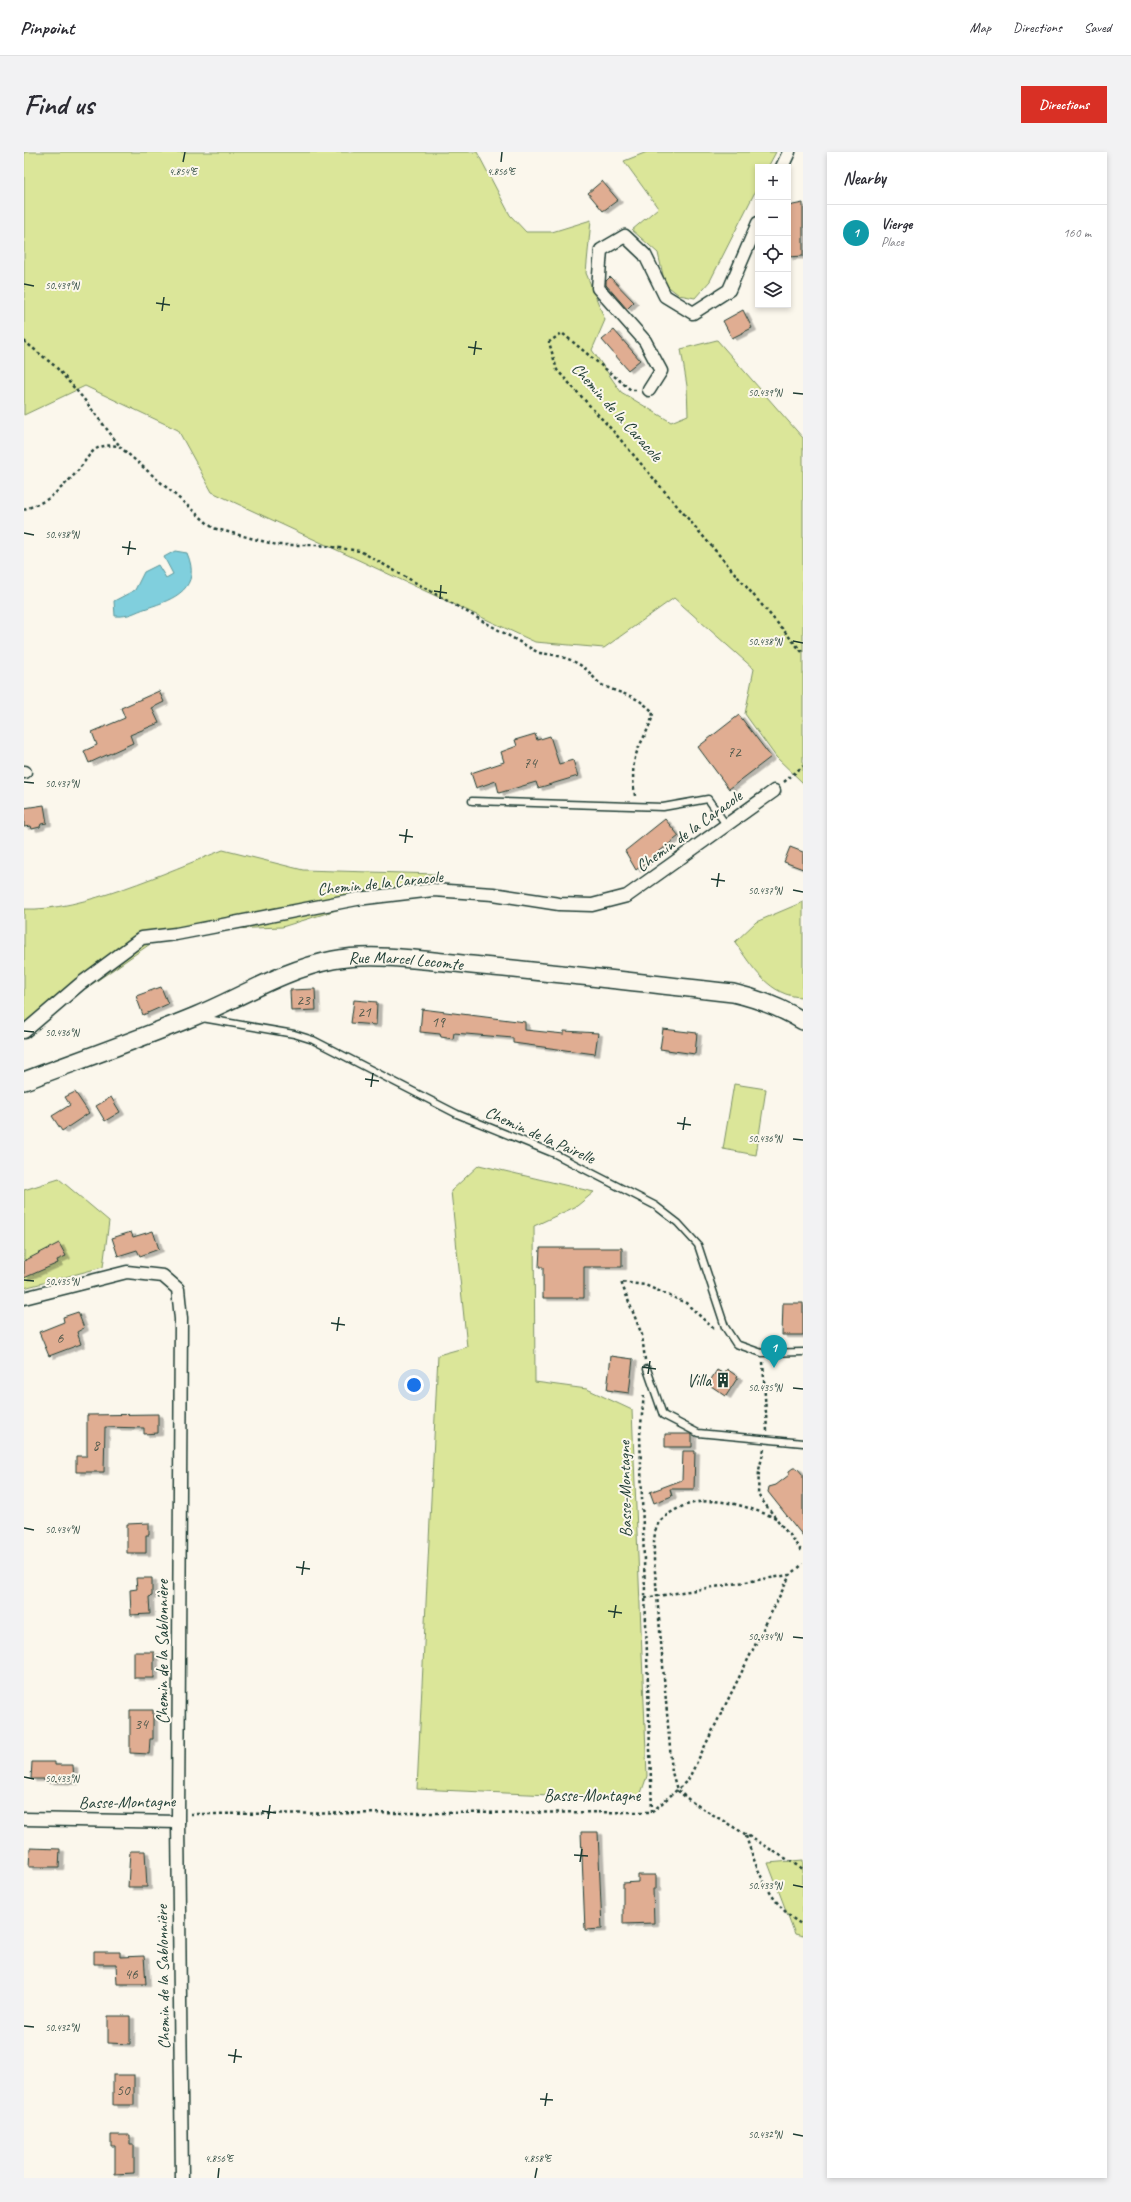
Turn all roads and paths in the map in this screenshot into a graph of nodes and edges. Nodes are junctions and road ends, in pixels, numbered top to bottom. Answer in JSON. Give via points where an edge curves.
{"nodes":[{"id":1,"x":789,"y":152,"type":"edge"},
{"id":2,"x":783,"y":164,"type":"edge"},
{"id":3,"x":755,"y":230,"type":"edge"},
{"id":4,"x":24,"y":341,"type":"edge"},
{"id":5,"x":649,"y":390,"type":"joint"},
{"id":6,"x":119,"y":446,"type":"junction"},
{"id":7,"x":24,"y":510,"type":"edge"},
{"id":8,"x":803,"y":653,"type":"edge"},
{"id":9,"x":803,"y":766,"type":"edge"},
{"id":10,"x":774,"y":791,"type":"joint"},
{"id":11,"x":472,"y":802,"type":"dead end"},
{"id":12,"x":637,"y":806,"type":"junction"},
{"id":13,"x":727,"y":826,"type":"junction"},
{"id":14,"x":194,"y":1016,"type":"junction"},
{"id":15,"x":803,"y":1021,"type":"edge"},
{"id":16,"x":24,"y":1032,"type":"edge"},
{"id":17,"x":24,"y":1081,"type":"edge"},
{"id":18,"x":24,"y":1298,"type":"edge"},
{"id":19,"x":736,"y":1344,"type":"junction"},
{"id":20,"x":803,"y":1352,"type":"edge"},
{"id":21,"x":762,"y":1353,"type":"junction"},
{"id":22,"x":647,"y":1369,"type":"junction"},
{"id":23,"x":767,"y":1438,"type":"junction"},
{"id":24,"x":803,"y":1443,"type":"edge"},
{"id":25,"x":776,"y":1518,"type":"junction"},
{"id":26,"x":803,"y":1553,"type":"edge"},
{"id":27,"x":803,"y":1564,"type":"edge"},
{"id":28,"x":790,"y":1575,"type":"junction"},
{"id":29,"x":657,"y":1597,"type":"junction"},
{"id":30,"x":645,"y":1598,"type":"junction"},
{"id":31,"x":677,"y":1790,"type":"junction"},
{"id":32,"x":652,"y":1812,"type":"junction"},
{"id":33,"x":24,"y":1819,"type":"edge"},
{"id":34,"x":178,"y":1822,"type":"junction"},
{"id":35,"x":746,"y":1836,"type":"junction"},
{"id":36,"x":803,"y":1869,"type":"edge"},
{"id":37,"x":803,"y":1925,"type":"edge"},
{"id":38,"x":182,"y":2178,"type":"edge"}],
"edges":[{"from":1,"to":2,"type":"street"},
{"from":3,"to":5,"type":"street","via":[[729,290],[693,313],[665,296],[645,254],[625,236],[601,250],[598,288],[645,341],[661,370]]},
{"from":4,"to":6,"type":"path","via":[[56,367]]},
{"from":5,"to":8,"type":"path","name":"Chemin de la Caracole","via":[[631,390],[562,333],[549,342],[556,370],[613,431]]},
{"from":6,"to":7,"type":"path","via":[[108,444],[99,447],[89,454],[75,474],[48,499]]},
{"from":6,"to":12,"type":"path","via":[[213,528],[277,545],[319,545],[360,551],[539,653],[559,655],[576,662],[602,685],[630,694],[644,703],[653,712],[652,724],[635,758],[632,777]]},
{"from":9,"to":10,"type":"path"},
{"from":10,"to":13,"type":"street","name":"Chemin de la Caracole"},
{"from":11,"to":12,"type":"lane"},
{"from":12,"to":13,"type":"lane","via":[[663,807],[708,799]]},
{"from":13,"to":16,"type":"street","name":"Chemin de la Caracole","via":[[627,896],[592,905],[559,904],[493,894],[433,890],[357,899],[176,934],[142,938],[80,984]]},
{"from":14,"to":15,"type":"street","name":"Rue Marcel Lecomte","via":[[306,967],[334,960],[363,958],[421,960],[733,993],[759,999],[786,1010]]},
{"from":14,"to":17,"type":"street","name":"Rue Marcel Lecomte"},
{"from":14,"to":19,"type":"lane","name":"Chemin de la Pairelle","via":[[288,1032],[313,1040],[457,1114],[555,1154],[656,1206],[678,1223],[698,1245],[725,1327]]},
{"from":18,"to":34,"type":"street","name":"Chemin de la Sablonnière","via":[[127,1272],[163,1276],[178,1289],[182,1319]]},
{"from":19,"to":21,"type":"lane"},
{"from":19,"to":22,"type":"path","name":"Basse-Montagne","via":[[713,1328],[686,1302],[645,1285],[621,1282],[642,1335]]},
{"from":20,"to":21,"type":"lane"},
{"from":21,"to":23,"type":"path"},
{"from":22,"to":23,"type":"lane","via":[[663,1415],[698,1433]]},
{"from":22,"to":30,"type":"path","name":"Basse-Montagne","via":[[640,1436]]},
{"from":23,"to":24,"type":"lane"},
{"from":23,"to":25,"type":"path","via":[[759,1470],[758,1495]]},
{"from":25,"to":26,"type":"path"},
{"from":25,"to":29,"type":"path","via":[[739,1505],[713,1501],[699,1501],[666,1514],[657,1525],[654,1540]]},
{"from":27,"to":28,"type":"path"},
{"from":28,"to":29,"type":"path"},
{"from":28,"to":31,"type":"path","via":[[688,1780]]},
{"from":29,"to":30,"type":"path"},
{"from":29,"to":31,"type":"path","via":[[672,1772]]},
{"from":30,"to":32,"type":"path","name":"Basse-Montagne"},
{"from":31,"to":32,"type":"path"},
{"from":31,"to":35,"type":"path"},
{"from":32,"to":34,"type":"path","name":"Basse-Montagne","via":[[202,1812],[188,1814]]},
{"from":33,"to":34,"type":"street","name":"Basse-Montagne"},
{"from":34,"to":38,"type":"street","name":"Chemin de la Sablonnière"},
{"from":35,"to":36,"type":"path"},
{"from":35,"to":37,"type":"path","via":[[760,1876],[778,1904]]}]}
